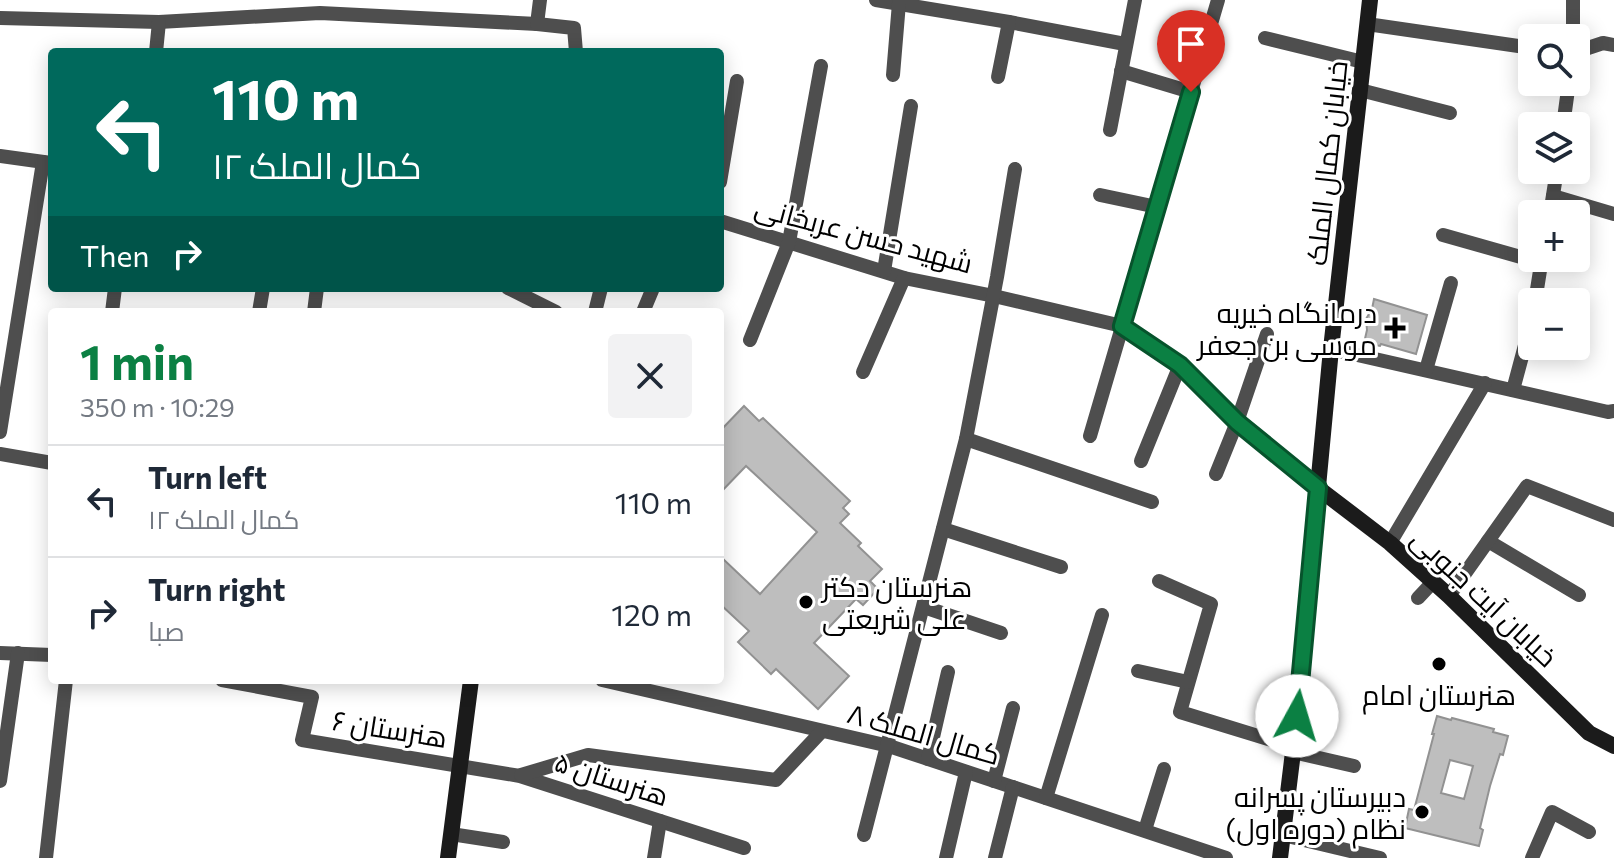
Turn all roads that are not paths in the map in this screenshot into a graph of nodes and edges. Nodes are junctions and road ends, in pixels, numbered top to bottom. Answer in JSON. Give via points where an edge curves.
{"nodes":[{"id":1,"x":329,"y":0,"type":"edge"},
{"id":2,"x":540,"y":0,"type":"edge"},
{"id":3,"x":876,"y":0,"type":"edge"},
{"id":4,"x":1135,"y":0,"type":"edge"},
{"id":5,"x":1218,"y":0,"type":"edge"},
{"id":6,"x":1370,"y":0,"type":"edge"},
{"id":7,"x":1573,"y":0,"type":"edge"},
{"id":8,"x":899,"y":3,"type":"junction"},
{"id":9,"x":320,"y":13,"type":"junction"},
{"id":10,"x":0,"y":18,"type":"edge"},
{"id":11,"x":159,"y":22,"type":"junction"},
{"id":12,"x":1009,"y":22,"type":"junction"},
{"id":13,"x":537,"y":24,"type":"junction"},
{"id":14,"x":1367,"y":24,"type":"junction"},
{"id":15,"x":1573,"y":24,"type":"edge"},
{"id":16,"x":1265,"y":38,"type":"dead end"},
{"id":17,"x":1125,"y":44,"type":"junction"},
{"id":18,"x":1614,"y":45,"type":"edge"},
{"id":19,"x":1518,"y":46,"type":"edge"},
{"id":20,"x":1590,"y":47,"type":"edge"},
{"id":21,"x":156,"y":48,"type":"edge"},
{"id":22,"x":576,"y":48,"type":"edge"},
{"id":23,"x":1363,"y":62,"type":"junction"},
{"id":24,"x":821,"y":66,"type":"dead end"},
{"id":25,"x":1121,"y":71,"type":"junction"},
{"id":26,"x":893,"y":75,"type":"dead end"},
{"id":27,"x":998,"y":77,"type":"dead end"},
{"id":28,"x":737,"y":81,"type":"dead end"},
{"id":29,"x":1360,"y":90,"type":"junction"},
{"id":30,"x":1191,"y":92,"type":"junction"},
{"id":31,"x":911,"y":106,"type":"dead end"},
{"id":32,"x":1450,"y":113,"type":"dead end"},
{"id":33,"x":1110,"y":130,"type":"dead end"},
{"id":34,"x":0,"y":156,"type":"edge"},
{"id":35,"x":724,"y":158,"type":"edge"},
{"id":36,"x":48,"y":163,"type":"edge"},
{"id":37,"x":1015,"y":169,"type":"dead end"},
{"id":38,"x":1555,"y":184,"type":"edge"},
{"id":39,"x":1100,"y":195,"type":"dead end"},
{"id":40,"x":1553,"y":196,"type":"junction"},
{"id":41,"x":1552,"y":200,"type":"edge"},
{"id":42,"x":1157,"y":207,"type":"junction"},
{"id":43,"x":1614,"y":214,"type":"edge"},
{"id":44,"x":724,"y":222,"type":"edge"},
{"id":45,"x":1443,"y":235,"type":"dead end"},
{"id":46,"x":789,"y":242,"type":"junction"},
{"id":47,"x":1518,"y":254,"type":"edge"},
{"id":48,"x":884,"y":271,"type":"junction"},
{"id":49,"x":904,"y":278,"type":"junction"},
{"id":50,"x":1451,"y":283,"type":"dead end"},
{"id":51,"x":516,"y":292,"type":"edge"},
{"id":52,"x":994,"y":296,"type":"junction"},
{"id":53,"x":548,"y":308,"type":"edge"},
{"id":54,"x":1122,"y":326,"type":"junction"},
{"id":55,"x":1267,"y":334,"type":"dead end"},
{"id":56,"x":750,"y":340,"type":"dead end"},
{"id":57,"x":1331,"y":349,"type":"junction"},
{"id":58,"x":1521,"y":360,"type":"edge"},
{"id":59,"x":1180,"y":365,"type":"junction"},
{"id":60,"x":1426,"y":370,"type":"junction"},
{"id":61,"x":863,"y":372,"type":"dead end"},
{"id":62,"x":1485,"y":383,"type":"junction"},
{"id":63,"x":1513,"y":390,"type":"junction"},
{"id":64,"x":1614,"y":411,"type":"edge"},
{"id":65,"x":1237,"y":422,"type":"junction"},
{"id":66,"x":0,"y":432,"type":"edge"},
{"id":67,"x":1090,"y":436,"type":"dead end"},
{"id":68,"x":966,"y":439,"type":"junction"},
{"id":69,"x":0,"y":454,"type":"edge"},
{"id":70,"x":1141,"y":461,"type":"dead end"},
{"id":71,"x":48,"y":462,"type":"edge"},
{"id":72,"x":1216,"y":474,"type":"dead end"},
{"id":73,"x":1318,"y":488,"type":"junction"},
{"id":74,"x":1152,"y":502,"type":"dead end"},
{"id":75,"x":1614,"y":520,"type":"edge"},
{"id":76,"x":943,"y":529,"type":"junction"},
{"id":77,"x":1488,"y":541,"type":"junction"},
{"id":78,"x":1390,"y":543,"type":"junction"},
{"id":79,"x":1061,"y":567,"type":"dead end"},
{"id":80,"x":1159,"y":581,"type":"dead end"},
{"id":81,"x":1433,"y":582,"type":"junction"},
{"id":82,"x":1579,"y":595,"type":"dead end"},
{"id":83,"x":1449,"y":596,"type":"junction"},
{"id":84,"x":1418,"y":598,"type":"dead end"},
{"id":85,"x":924,"y":607,"type":"junction"},
{"id":86,"x":1102,"y":615,"type":"dead end"},
{"id":87,"x":1001,"y":633,"type":"dead end"},
{"id":88,"x":0,"y":653,"type":"edge"},
{"id":89,"x":18,"y":653,"type":"junction"},
{"id":90,"x":48,"y":655,"type":"edge"},
{"id":91,"x":1138,"y":671,"type":"dead end"},
{"id":92,"x":948,"y":672,"type":"dead end"},
{"id":93,"x":1188,"y":682,"type":"junction"},
{"id":94,"x":66,"y":684,"type":"edge"},
{"id":95,"x":243,"y":684,"type":"edge"},
{"id":96,"x":471,"y":684,"type":"edge"},
{"id":97,"x":619,"y":684,"type":"edge"},
{"id":98,"x":1013,"y":708,"type":"dead end"},
{"id":99,"x":822,"y":731,"type":"junction"},
{"id":100,"x":889,"y":746,"type":"junction"},
{"id":101,"x":1614,"y":746,"type":"edge"},
{"id":102,"x":1294,"y":749,"type":"junction"},
{"id":103,"x":928,"y":759,"type":"junction"},
{"id":104,"x":1,"y":762,"type":"edge"},
{"id":105,"x":461,"y":765,"type":"junction"},
{"id":106,"x":1354,"y":766,"type":"dead end"},
{"id":107,"x":1164,"y":769,"type":"dead end"},
{"id":108,"x":966,"y":772,"type":"junction"},
{"id":109,"x":520,"y":776,"type":"junction"},
{"id":110,"x":0,"y":781,"type":"edge"},
{"id":111,"x":994,"y":781,"type":"junction"},
{"id":112,"x":1013,"y":787,"type":"junction"},
{"id":113,"x":1046,"y":798,"type":"junction"},
{"id":114,"x":660,"y":821,"type":"junction"},
{"id":115,"x":1145,"y":830,"type":"junction"},
{"id":116,"x":1589,"y":832,"type":"dead end"},
{"id":117,"x":451,"y":834,"type":"junction"},
{"id":118,"x":864,"y":835,"type":"dead end"},
{"id":119,"x":1283,"y":835,"type":"junction"},
{"id":120,"x":503,"y":842,"type":"dead end"},
{"id":121,"x":744,"y":848,"type":"dead end"},
{"id":122,"x":46,"y":858,"type":"edge"},
{"id":123,"x":448,"y":858,"type":"edge"},
{"id":124,"x":654,"y":858,"type":"edge"},
{"id":125,"x":946,"y":858,"type":"edge"},
{"id":126,"x":995,"y":858,"type":"edge"},
{"id":127,"x":1226,"y":858,"type":"edge"},
{"id":128,"x":1280,"y":858,"type":"edge"},
{"id":129,"x":1380,"y":858,"type":"edge"},
{"id":130,"x":1532,"y":858,"type":"edge"}],
"edges":[{"from":1,"to":9,"type":"street"},
{"from":2,"to":13,"type":"street"},
{"from":3,"to":8,"type":"street"},
{"from":4,"to":17,"type":"street"},
{"from":5,"to":30,"type":"street"},
{"from":6,"to":14,"type":"main road","name":"خیابان کمال الملک"},
{"from":7,"to":15,"type":"street"},
{"from":8,"to":12,"type":"street"},
{"from":8,"to":26,"type":"street"},
{"from":9,"to":11,"type":"street"},
{"from":9,"to":13,"type":"street"},
{"from":10,"to":11,"type":"street"},
{"from":11,"to":21,"type":"street"},
{"from":12,"to":17,"type":"street"},
{"from":12,"to":27,"type":"street"},
{"from":13,"to":22,"type":"street","via":[[574,28]]},
{"from":14,"to":19,"type":"street"},
{"from":14,"to":23,"type":"main road","name":"خیابان کمال الملک"},
{"from":16,"to":23,"type":"street"},
{"from":17,"to":25,"type":"street"},
{"from":18,"to":20,"type":"street"},
{"from":23,"to":29,"type":"main road","name":"خیابان کمال الملک"},
{"from":24,"to":46,"type":"street"},
{"from":25,"to":30,"type":"street"},
{"from":25,"to":33,"type":"street"},
{"from":28,"to":35,"type":"street"},
{"from":29,"to":32,"type":"street"},
{"from":29,"to":57,"type":"main road","name":"خیابان کمال الملک"},
{"from":30,"to":42,"type":"street"},
{"from":31,"to":48,"type":"street"},
{"from":34,"to":36,"type":"street"},
{"from":36,"to":66,"type":"street"},
{"from":37,"to":52,"type":"street"},
{"from":38,"to":40,"type":"street"},
{"from":39,"to":42,"type":"street"},
{"from":40,"to":41,"type":"street"},
{"from":40,"to":43,"type":"street"},
{"from":42,"to":54,"type":"street"},
{"from":44,"to":46,"type":"street","name":"شهید حسن عربخانی"},
{"from":45,"to":47,"type":"street"},
{"from":46,"to":48,"type":"street","name":"شهید حسن عربخانی"},
{"from":46,"to":56,"type":"street"},
{"from":48,"to":49,"type":"street","name":"شهید حسن عربخانی"},
{"from":49,"to":52,"type":"street","name":"شهید حسن عربخانی"},
{"from":49,"to":61,"type":"street"},
{"from":50,"to":60,"type":"street"},
{"from":51,"to":53,"type":"street"},
{"from":52,"to":54,"type":"street","name":"شهید حسن عربخانی"},
{"from":52,"to":68,"type":"street"},
{"from":54,"to":59,"type":"street"},
{"from":54,"to":67,"type":"street"},
{"from":55,"to":65,"type":"street"},
{"from":57,"to":60,"type":"street"},
{"from":57,"to":73,"type":"main road","name":"خیابان کمال الملک"},
{"from":58,"to":63,"type":"street"},
{"from":59,"to":65,"type":"street"},
{"from":59,"to":70,"type":"street"},
{"from":60,"to":62,"type":"street"},
{"from":62,"to":63,"type":"street"},
{"from":62,"to":78,"type":"street"},
{"from":63,"to":64,"type":"street"},
{"from":65,"to":72,"type":"street"},
{"from":65,"to":73,"type":"street"},
{"from":68,"to":74,"type":"street"},
{"from":68,"to":76,"type":"street"},
{"from":69,"to":71,"type":"street"},
{"from":73,"to":78,"type":"main road","name":"خیابان آیت جنوبی"},
{"from":73,"to":102,"type":"main road","name":"خیابان کمال الملک"},
{"from":75,"to":77,"type":"street","via":[[1527,486]]},
{"from":76,"to":79,"type":"street"},
{"from":76,"to":85,"type":"street"},
{"from":77,"to":82,"type":"street"},
{"from":77,"to":83,"type":"street"},
{"from":78,"to":81,"type":"main road","name":"خیابان آیت جنوبی"},
{"from":80,"to":93,"type":"street","via":[[1211,604]]},
{"from":81,"to":83,"type":"main road","name":"خیابان آیت جنوبی"},
{"from":81,"to":84,"type":"street"},
{"from":83,"to":101,"type":"main road","name":"خیابان آیت جنوبی","via":[[1589,733]]},
{"from":85,"to":87,"type":"street"},
{"from":85,"to":100,"type":"street"},
{"from":86,"to":113,"type":"street"},
{"from":88,"to":89,"type":"street"},
{"from":89,"to":90,"type":"street"},
{"from":89,"to":104,"type":"street"},
{"from":91,"to":93,"type":"street"},
{"from":92,"to":103,"type":"street"},
{"from":93,"to":102,"type":"street","via":[[1180,712]]},
{"from":94,"to":122,"type":"street"},
{"from":95,"to":105,"type":"street","name":"هنرستان ۶","via":[[312,697],[302,740]]},
{"from":96,"to":105,"type":"main road"},
{"from":97,"to":99,"type":"street","name":"کمال الملک ۸"},
{"from":98,"to":111,"type":"street"},
{"from":99,"to":100,"type":"street","name":"کمال الملک ۸"},
{"from":99,"to":109,"type":"street","via":[[776,780],[588,755]]},
{"from":100,"to":103,"type":"street","name":"کمال الملک ۸"},
{"from":100,"to":118,"type":"street"},
{"from":102,"to":106,"type":"street"},
{"from":102,"to":119,"type":"main road","name":"خیابان کمال الملک"},
{"from":103,"to":108,"type":"street","name":"کمال الملک ۸"},
{"from":104,"to":110,"type":"street"},
{"from":105,"to":109,"type":"street","name":"هنرستان ۵"},
{"from":105,"to":117,"type":"main road"},
{"from":107,"to":115,"type":"street"},
{"from":108,"to":111,"type":"street","name":"کمال الملک ۸"},
{"from":108,"to":125,"type":"street"},
{"from":109,"to":114,"type":"street","name":"هنرستان ۵"},
{"from":111,"to":112,"type":"street","name":"کمال الملک ۸"},
{"from":112,"to":113,"type":"street","name":"کمال الملک ۸"},
{"from":112,"to":126,"type":"street"},
{"from":113,"to":115,"type":"street","name":"کمال الملک ۸"},
{"from":114,"to":121,"type":"street","name":"هنرستان ۵"},
{"from":114,"to":124,"type":"street"},
{"from":115,"to":127,"type":"street","name":"کمال الملک ۸"},
{"from":116,"to":130,"type":"street","via":[[1552,812]]},
{"from":117,"to":120,"type":"street"},
{"from":117,"to":123,"type":"main road"},
{"from":119,"to":128,"type":"main road","name":"خیابان کمال الملک"},
{"from":119,"to":129,"type":"street"}]}
